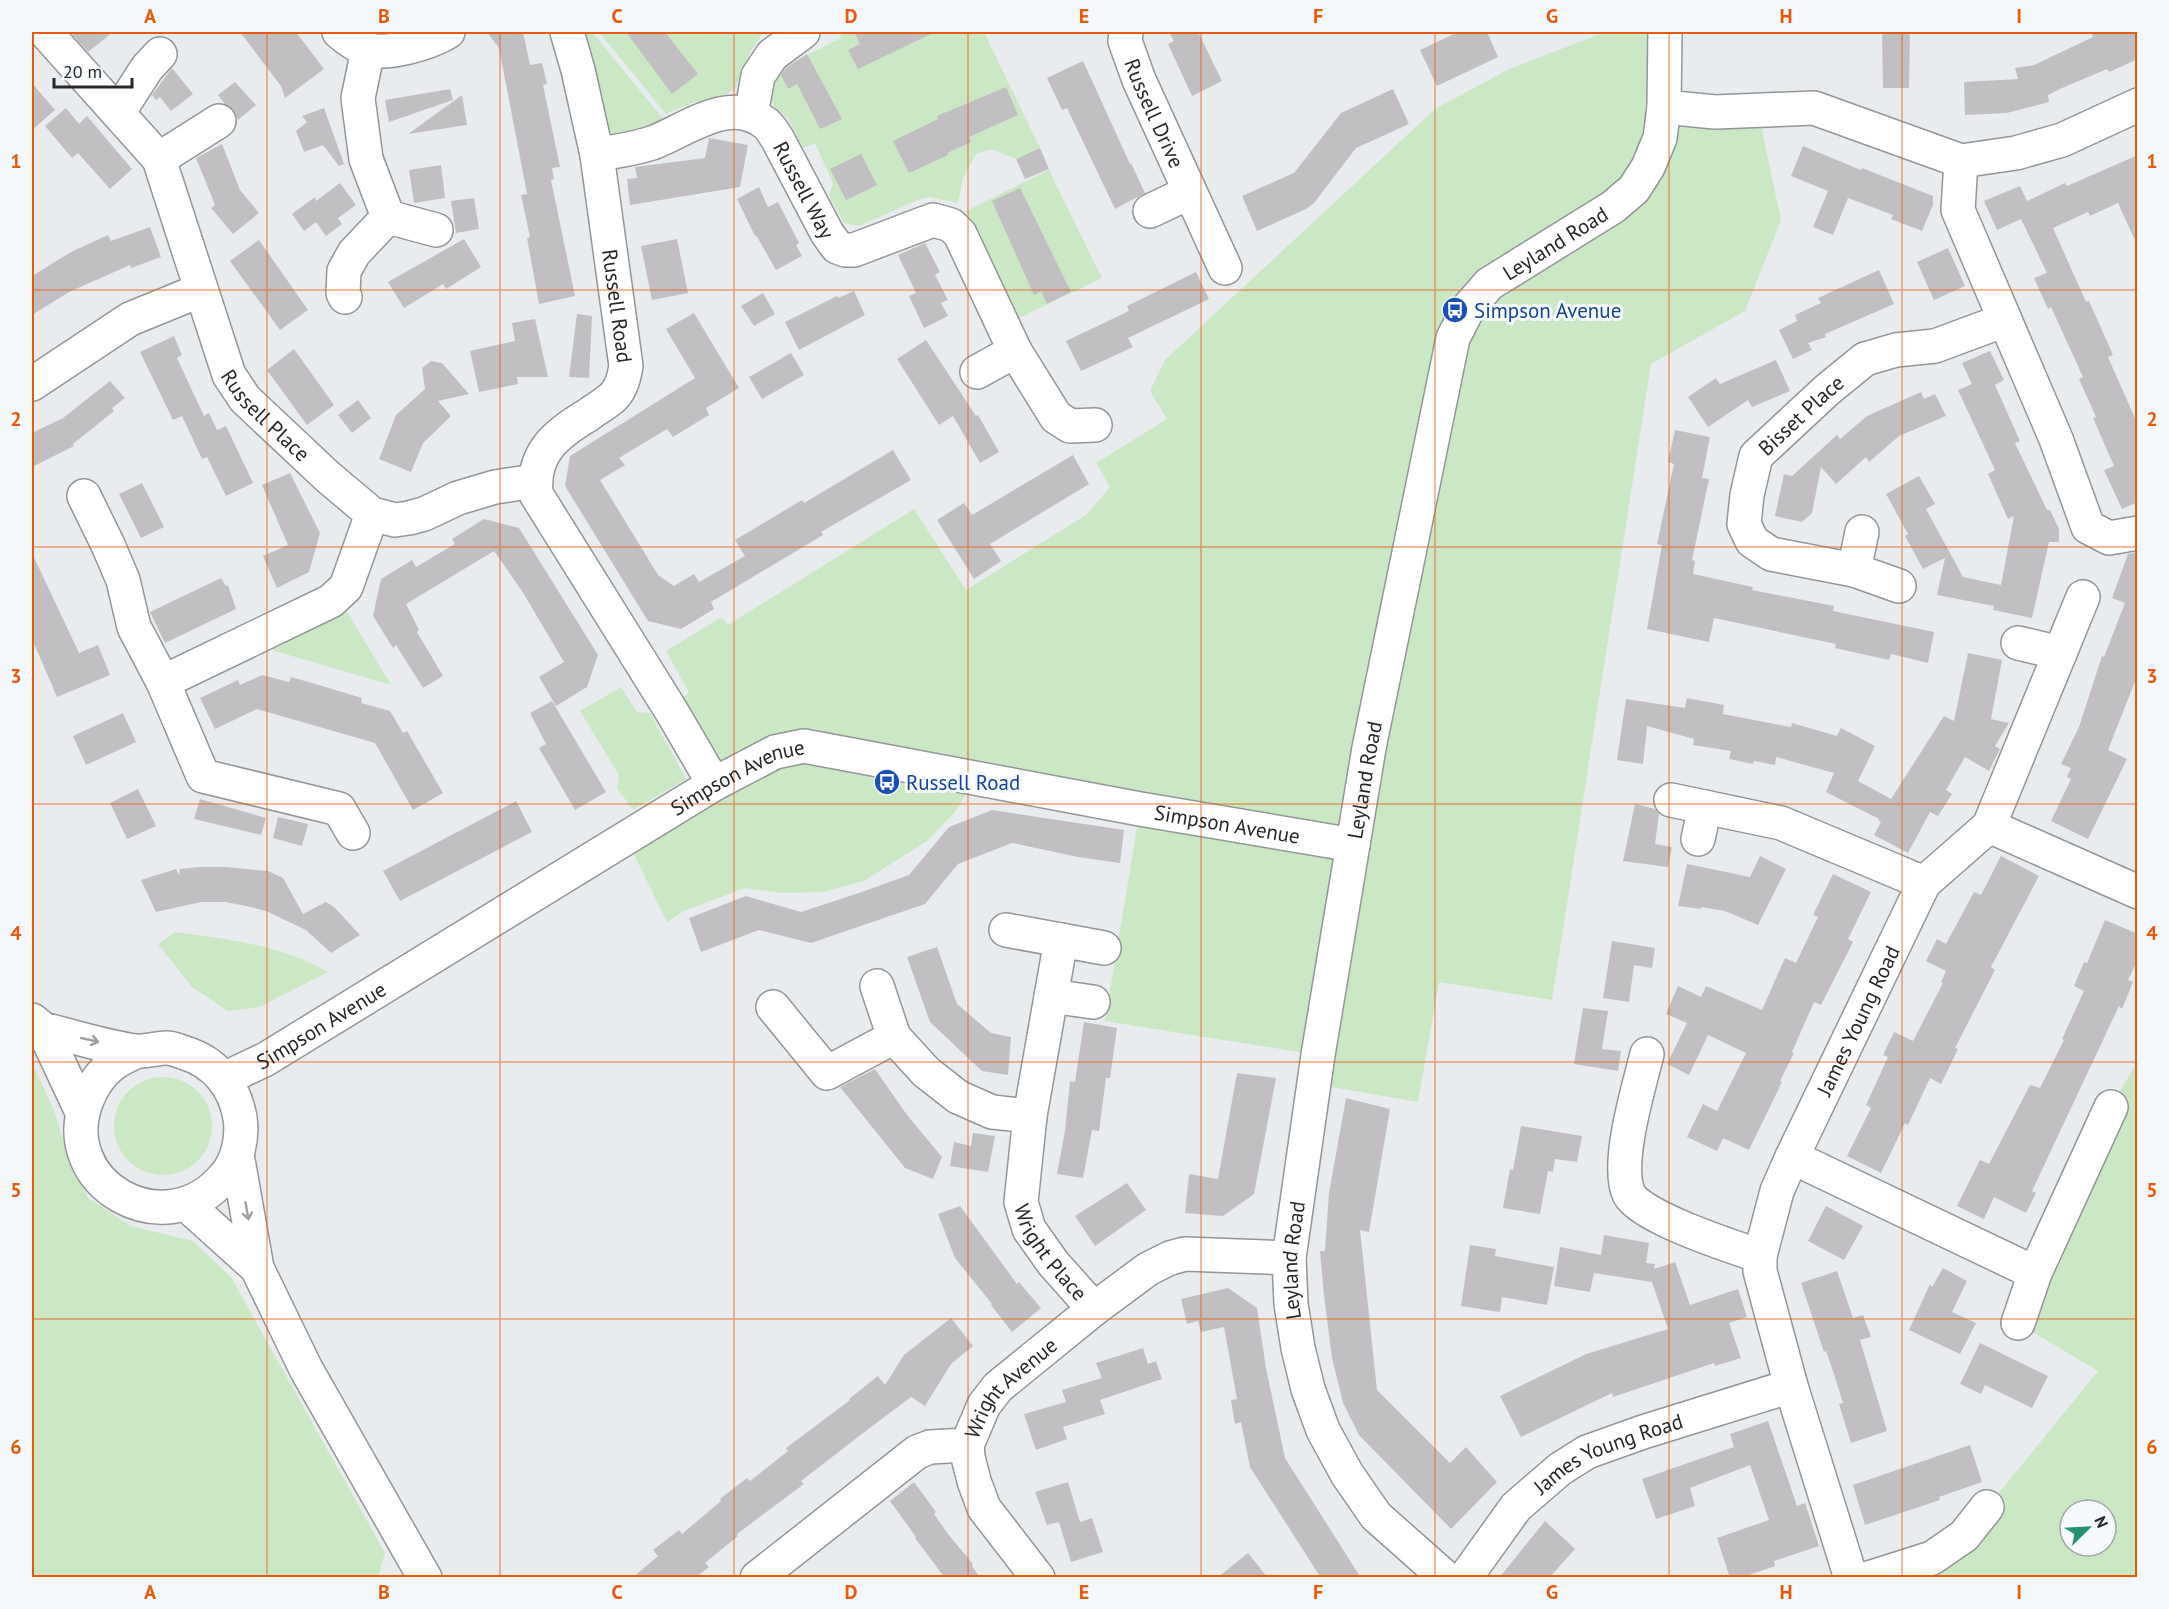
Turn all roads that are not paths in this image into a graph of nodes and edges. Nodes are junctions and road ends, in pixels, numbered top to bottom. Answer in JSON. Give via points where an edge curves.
{"nodes":[{"id":1,"x":339,"y":32,"type":"edge"},
{"id":2,"x":448,"y":32,"type":"edge"},
{"id":3,"x":567,"y":32,"type":"edge"},
{"id":4,"x":803,"y":32,"type":"edge"},
{"id":5,"x":1126,"y":32,"type":"edge"},
{"id":6,"x":1665,"y":32,"type":"edge"},
{"id":7,"x":48,"y":35,"type":"dead end"},
{"id":8,"x":369,"y":50,"type":"junction"},
{"id":9,"x":160,"y":54,"type":"dead end"},
{"id":10,"x":2138,"y":105,"type":"edge"},
{"id":11,"x":1664,"y":107,"type":"junction"},
{"id":12,"x":118,"y":113,"type":"junction"},
{"id":13,"x":751,"y":115,"type":"junction"},
{"id":14,"x":219,"y":121,"type":"dead end"},
{"id":15,"x":597,"y":155,"type":"junction"},
{"id":16,"x":159,"y":159,"type":"junction"},
{"id":17,"x":1961,"y":161,"type":"junction"},
{"id":18,"x":1190,"y":192,"type":"junction"},
{"id":19,"x":1150,"y":211,"type":"dead end"},
{"id":20,"x":388,"y":217,"type":"junction"},
{"id":21,"x":436,"y":230,"type":"dead end"},
{"id":22,"x":1225,"y":268,"type":"dead end"},
{"id":23,"x":201,"y":290,"type":"junction"},
{"id":24,"x":345,"y":297,"type":"dead end"},
{"id":25,"x":2005,"y":320,"type":"junction"},
{"id":26,"x":1015,"y":351,"type":"junction"},
{"id":27,"x":977,"y":372,"type":"dead end"},
{"id":28,"x":32,"y":384,"type":"edge"},
{"id":29,"x":1095,"y":425,"type":"dead end"},
{"id":30,"x":535,"y":481,"type":"junction"},
{"id":31,"x":84,"y":496,"type":"dead end"},
{"id":32,"x":372,"y":514,"type":"junction"},
{"id":33,"x":1862,"y":532,"type":"dead end"},
{"id":34,"x":2138,"y":533,"type":"edge"},
{"id":35,"x":1854,"y":570,"type":"junction"},
{"id":36,"x":1899,"y":586,"type":"dead end"},
{"id":37,"x":2083,"y":597,"type":"dead end"},
{"id":38,"x":2018,"y":643,"type":"dead end"},
{"id":39,"x":2060,"y":653,"type":"junction"},
{"id":40,"x":163,"y":682,"type":"junction"},
{"id":41,"x":714,"y":784,"type":"junction"},
{"id":42,"x":1671,"y":800,"type":"dead end"},
{"id":43,"x":1705,"y":807,"type":"junction"},
{"id":44,"x":1989,"y":826,"type":"junction"},
{"id":45,"x":353,"y":833,"type":"dead end"},
{"id":46,"x":1698,"y":839,"type":"dead end"},
{"id":47,"x":1353,"y":845,"type":"junction"},
{"id":48,"x":1924,"y":883,"type":"junction"},
{"id":49,"x":2138,"y":892,"type":"edge"},
{"id":50,"x":1006,"y":930,"type":"dead end"},
{"id":51,"x":1061,"y":940,"type":"junction"},
{"id":52,"x":1104,"y":948,"type":"dead end"},
{"id":53,"x":877,"y":986,"type":"dead end"},
{"id":54,"x":1051,"y":996,"type":"junction"},
{"id":55,"x":1093,"y":1002,"type":"dead end"},
{"id":56,"x":773,"y":1007,"type":"dead end"},
{"id":57,"x":37,"y":1024,"type":"edge"},
{"id":58,"x":894,"y":1037,"type":"junction"},
{"id":59,"x":137,"y":1051,"type":"junction"},
{"id":60,"x":1647,"y":1054,"type":"dead end"},
{"id":61,"x":224,"y":1079,"type":"junction"},
{"id":62,"x":2111,"y":1107,"type":"dead end"},
{"id":63,"x":82,"y":1112,"type":"junction"},
{"id":64,"x":1030,"y":1116,"type":"junction"},
{"id":65,"x":237,"y":1154,"type":"junction"},
{"id":66,"x":1792,"y":1157,"type":"junction"},
{"id":67,"x":186,"y":1204,"type":"junction"},
{"id":68,"x":1760,"y":1256,"type":"junction"},
{"id":69,"x":1289,"y":1258,"type":"junction"},
{"id":70,"x":257,"y":1268,"type":"junction"},
{"id":71,"x":2035,"y":1273,"type":"junction"},
{"id":72,"x":1094,"y":1309,"type":"junction"},
{"id":73,"x":2018,"y":1323,"type":"dead end"},
{"id":74,"x":1791,"y":1386,"type":"junction"},
{"id":75,"x":967,"y":1445,"type":"junction"},
{"id":76,"x":1987,"y":1507,"type":"dead end"},
{"id":77,"x":425,"y":1578,"type":"edge"},
{"id":78,"x":757,"y":1578,"type":"edge"},
{"id":79,"x":1038,"y":1578,"type":"edge"},
{"id":80,"x":1446,"y":1578,"type":"edge"},
{"id":81,"x":1465,"y":1578,"type":"edge"},
{"id":82,"x":1851,"y":1578,"type":"edge"},
{"id":83,"x":1869,"y":1578,"type":"edge"}],
"edges":[{"from":1,"to":8,"type":"street"},
{"from":2,"to":8,"type":"street","via":[[398,50]]},
{"from":3,"to":15,"type":"street","name":"Russell Road"},
{"from":4,"to":13,"type":"street","via":[[772,54],[758,76]]},
{"from":5,"to":18,"type":"street","name":"Russell Drive","via":[[1125,41],[1139,80]]},
{"from":6,"to":11,"type":"street","name":"Leyland Road"},
{"from":7,"to":12,"type":"street","name":"Russell Place"},
{"from":8,"to":20,"type":"street","via":[[358,98],[366,159]]},
{"from":9,"to":12,"type":"street"},
{"from":10,"to":17,"type":"street","via":[[2062,140],[2016,153]]},
{"from":11,"to":17,"type":"street","via":[[1715,112],[1815,108]]},
{"from":11,"to":47,"type":"street","name":"Leyland Road","via":[[1660,138],[1634,189],[1613,207],[1489,284],[1469,307],[1453,338],[1369,748]]},
{"from":12,"to":16,"type":"street","name":"Russell Place"},
{"from":13,"to":15,"type":"street","via":[[729,113],[701,120],[651,143]]},
{"from":13,"to":26,"type":"street","name":"Russell Way","via":[[766,123],[777,138],[837,247],[854,250],[933,220],[951,225],[960,234]]},
{"from":14,"to":16,"type":"street"},
{"from":15,"to":30,"type":"street","name":"Russell Road","via":[[626,366],[614,396],[552,440],[543,453]]},
{"from":16,"to":23,"type":"street","name":"Russell Place"},
{"from":17,"to":25,"type":"street","via":[[1958,210]]},
{"from":18,"to":19,"type":"street","name":"Russell Drive"},
{"from":18,"to":22,"type":"street","name":"Russell Drive"},
{"from":20,"to":21,"type":"street"},
{"from":20,"to":24,"type":"street","via":[[354,253],[344,271]]},
{"from":23,"to":28,"type":"street","via":[[130,319]]},
{"from":23,"to":32,"type":"street","name":"Russell Place","via":[[229,375],[245,399]]},
{"from":25,"to":34,"type":"street","via":[[2056,439],[2088,527],[2109,538]]},
{"from":25,"to":35,"type":"street","name":"Bisset Place","via":[[1935,346],[1896,350],[1865,359],[1756,456],[1744,524],[1752,541],[1771,554]]},
{"from":26,"to":27,"type":"street"},
{"from":26,"to":29,"type":"street","name":"Russell Way","via":[[1056,417],[1070,426]]},
{"from":30,"to":32,"type":"street","via":[[495,487],[409,518],[395,520]]},
{"from":30,"to":41,"type":"street","via":[[536,494],[553,524]]},
{"from":31,"to":40,"type":"street","via":[[123,580],[134,627]]},
{"from":32,"to":40,"type":"street","via":[[346,587],[331,601]]},
{"from":33,"to":35,"type":"street"},
{"from":35,"to":36,"type":"street","name":"Bisset Place"},
{"from":37,"to":39,"type":"street","name":"James Young Road"},
{"from":38,"to":39,"type":"street"},
{"from":39,"to":44,"type":"street","name":"James Young Road"},
{"from":40,"to":45,"type":"street","via":[[203,776],[339,809]]},
{"from":41,"to":47,"type":"street","name":"Simpson Avenue","via":[[775,752],[804,746]]},
{"from":41,"to":61,"type":"street","name":"Simpson Avenue","via":[[266,1059]]},
{"from":42,"to":43,"type":"street"},
{"from":43,"to":46,"type":"street"},
{"from":43,"to":48,"type":"street","via":[[1781,823]]},
{"from":44,"to":48,"type":"street","name":"James Young Road"},
{"from":44,"to":49,"type":"street"},
{"from":47,"to":69,"type":"street","name":"Leyland Road"},
{"from":48,"to":66,"type":"street","name":"James Young Road"},
{"from":50,"to":51,"type":"street"},
{"from":51,"to":52,"type":"street"},
{"from":51,"to":54,"type":"street","name":"Wright Place"},
{"from":53,"to":58,"type":"street"},
{"from":54,"to":55,"type":"street"},
{"from":54,"to":64,"type":"street","name":"Wright Place"},
{"from":56,"to":58,"type":"street","via":[[827,1073]]},
{"from":57,"to":59,"type":"street","one_way":true},
{"from":57,"to":63,"type":"street"},
{"from":58,"to":64,"type":"street","via":[[926,1072],[958,1096],[992,1112]]},
{"from":59,"to":61,"type":"street","via":[[169,1048],[200,1058]]},
{"from":59,"to":63,"type":"street","via":[[105,1071],[93,1086]]},
{"from":60,"to":68,"type":"street","via":[[1628,1133],[1624,1171],[1629,1195],[1649,1212]]},
{"from":61,"to":65,"type":"street","via":[[237,1102],[241,1128]]},
{"from":62,"to":71,"type":"street"},
{"from":63,"to":67,"type":"street","via":[[82,1140],[90,1166],[108,1188],[131,1203],[159,1208]]},
{"from":64,"to":72,"type":"street","name":"Wright Place","via":[[1021,1202],[1029,1229]]},
{"from":65,"to":67,"type":"street","via":[[226,1176],[208,1193]]},
{"from":65,"to":70,"type":"street","one_way":true},
{"from":66,"to":68,"type":"street","name":"James Young Road","via":[[1777,1191]]},
{"from":66,"to":71,"type":"street"},
{"from":67,"to":70,"type":"street"},
{"from":68,"to":74,"type":"street","name":"James Young Road","via":[[1760,1271]]},
{"from":69,"to":72,"type":"street","name":"Wright Avenue","via":[[1185,1254],[1148,1269]]},
{"from":69,"to":80,"type":"street","name":"Leyland Road","via":[[1298,1348],[1323,1430],[1376,1516]]},
{"from":70,"to":77,"type":"street","via":[[306,1369]]},
{"from":71,"to":73,"type":"street"},
{"from":72,"to":75,"type":"street","name":"Wright Avenue","via":[[998,1387],[984,1405]]},
{"from":74,"to":81,"type":"street","name":"James Young Road","via":[[1587,1452],[1516,1506]]},
{"from":74,"to":82,"type":"street","name":"James Young Road"},
{"from":75,"to":78,"type":"street","name":"Wright Avenue","via":[[930,1447],[916,1452]]},
{"from":75,"to":79,"type":"street","via":[[984,1508]]},
{"from":76,"to":83,"type":"street","via":[[1964,1536],[1932,1558]]}]}
